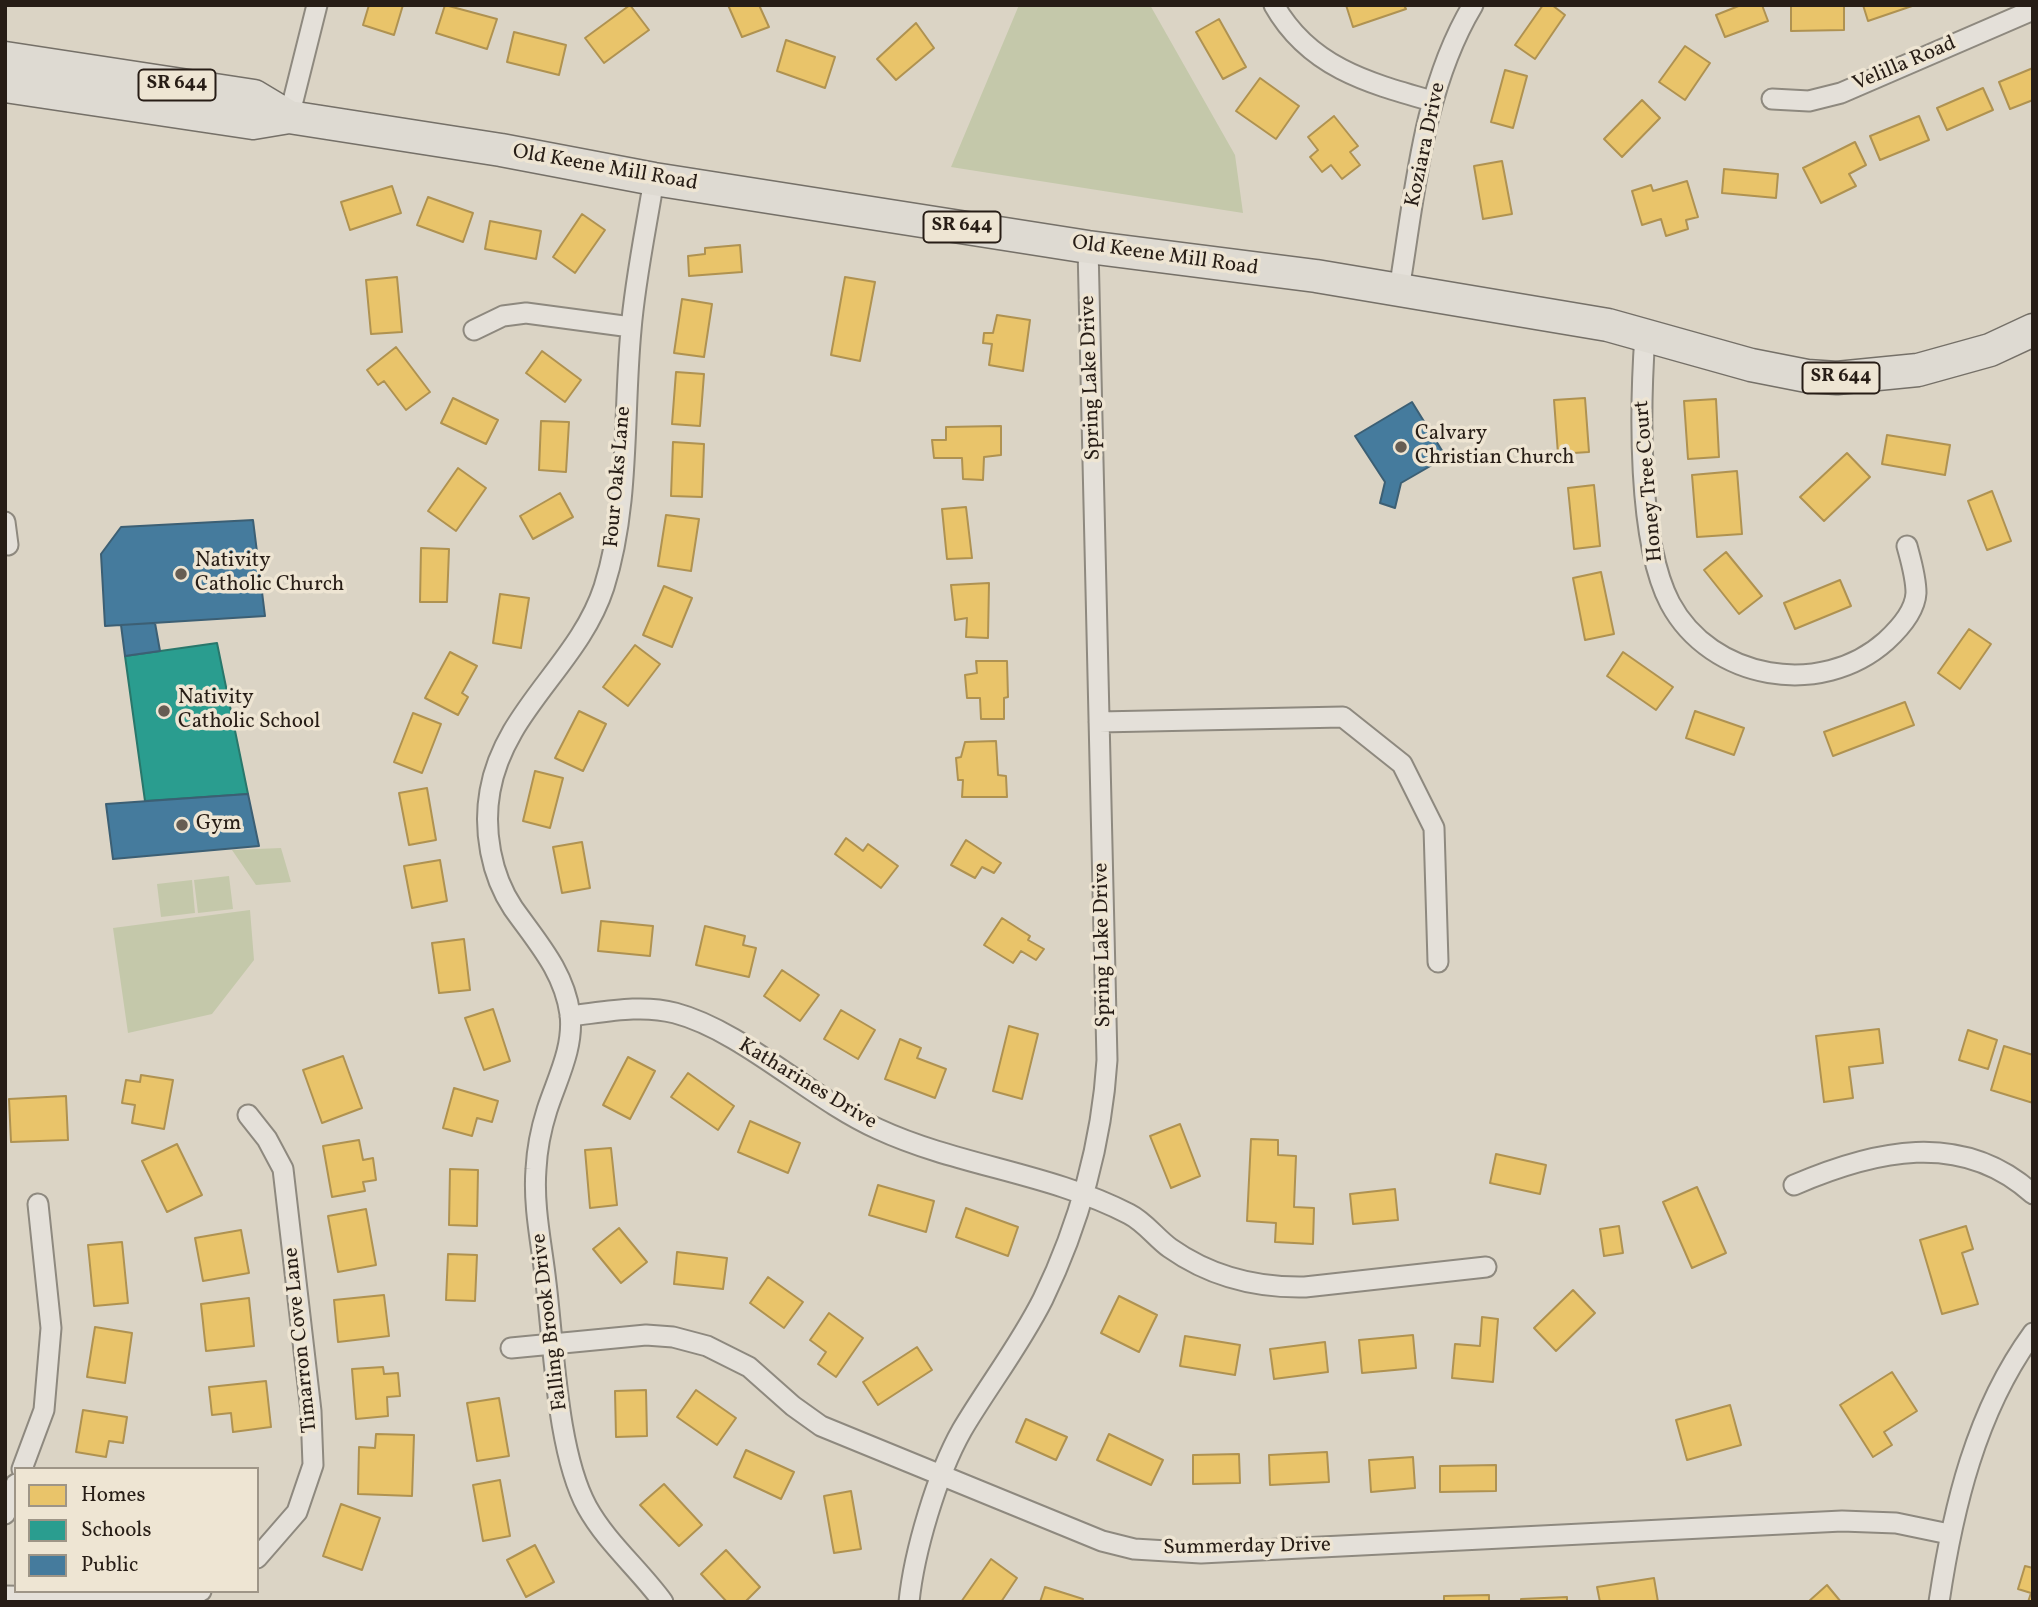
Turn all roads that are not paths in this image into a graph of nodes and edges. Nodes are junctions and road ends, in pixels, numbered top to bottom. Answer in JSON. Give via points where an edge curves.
{"nodes":[{"id":1,"x":317,"y":5,"type":"edge"},
{"id":2,"x":1275,"y":5,"type":"edge"},
{"id":3,"x":1473,"y":5,"type":"edge"},
{"id":4,"x":2033,"y":10,"type":"edge"},
{"id":5,"x":5,"y":58,"type":"edge"},
{"id":6,"x":5,"y":86,"type":"edge"},
{"id":7,"x":1772,"y":99,"type":"dead end"},
{"id":8,"x":1432,"y":101,"type":"junction"},
{"id":9,"x":289,"y":117,"type":"junction"},
{"id":10,"x":654,"y":179,"type":"junction"},
{"id":11,"x":1088,"y":247,"type":"junction"},
{"id":12,"x":1399,"y":290,"type":"junction"},
{"id":13,"x":631,"y":327,"type":"junction"},
{"id":14,"x":474,"y":330,"type":"dead end"},
{"id":15,"x":2033,"y":330,"type":"edge"},
{"id":16,"x":1645,"y":335,"type":"junction"},
{"id":17,"x":5,"y":522,"type":"edge"},
{"id":18,"x":8,"y":545,"type":"dead end"},
{"id":19,"x":1907,"y":546,"type":"dead end"},
{"id":20,"x":1098,"y":722,"type":"junction"},
{"id":21,"x":1438,"y":962,"type":"dead end"},
{"id":22,"x":570,"y":1016,"type":"junction"},
{"id":23,"x":248,"y":1115,"type":"dead end"},
{"id":24,"x":1794,"y":1185,"type":"dead end"},
{"id":25,"x":2033,"y":1194,"type":"edge"},
{"id":26,"x":1082,"y":1195,"type":"junction"},
{"id":27,"x":38,"y":1204,"type":"dead end"},
{"id":28,"x":1486,"y":1266,"type":"dead end"},
{"id":29,"x":2033,"y":1333,"type":"edge"},
{"id":30,"x":554,"y":1343,"type":"junction"},
{"id":31,"x":511,"y":1348,"type":"dead end"},
{"id":32,"x":23,"y":1467,"type":"edge"},
{"id":33,"x":943,"y":1478,"type":"junction"},
{"id":34,"x":14,"y":1490,"type":"edge"},
{"id":35,"x":5,"y":1514,"type":"edge"},
{"id":36,"x":1949,"y":1534,"type":"junction"},
{"id":37,"x":259,"y":1556,"type":"edge"},
{"id":38,"x":195,"y":1593,"type":"edge"},
{"id":39,"x":5,"y":1596,"type":"edge"},
{"id":40,"x":663,"y":1602,"type":"edge"},
{"id":41,"x":909,"y":1602,"type":"edge"},
{"id":42,"x":1940,"y":1602,"type":"edge"}],
"edges":[{"from":1,"to":9,"type":"street"},
{"from":2,"to":8,"type":"street","via":[[1304,45],[1336,69]]},
{"from":3,"to":8,"type":"street","name":"Koziara Drive"},
{"from":4,"to":7,"type":"street","name":"Velilla Road","via":[[1841,93],[1809,101]]},
{"from":5,"to":9,"type":"main road","name":"Old Keene Mill Road","number":"SR 644","via":[[254,96]]},
{"from":6,"to":9,"type":"main road","name":"Old Keene Mill Road","number":"SR 644","via":[[253,123]]},
{"from":8,"to":12,"type":"street","name":"Koziara Drive"},
{"from":9,"to":10,"type":"main road","name":"Old Keene Mill Road","number":"SR 644"},
{"from":10,"to":11,"type":"main road","name":"Old Keene Mill Road","number":"SR 644"},
{"from":10,"to":13,"type":"street","name":"Four Oaks Lane"},
{"from":11,"to":12,"type":"main road","name":"Old Keene Mill Road","number":"SR 644"},
{"from":11,"to":20,"type":"street","name":"Spring Lake Drive"},
{"from":12,"to":16,"type":"main road","name":"Old Keene Mill Road","number":"SR 644"},
{"from":13,"to":14,"type":"street","via":[[526,313],[503,316]]},
{"from":13,"to":22,"type":"street","name":"Four Oaks Lane","via":[[611,562],[593,615],[576,646],[510,734],[494,772],[488,810],[499,882],[557,971]]},
{"from":15,"to":16,"type":"main road","name":"Old Keene Mill Road","number":"SR 644","via":[[1954,362],[1837,378],[1751,365]]},
{"from":16,"to":19,"type":"street","name":"Honey Tree Court","via":[[1642,430],[1655,561],[1671,605],[1704,644],[1729,660],[1766,673],[1806,675],[1856,662],[1894,634],[1913,606],[1916,593]]},
{"from":17,"to":18,"type":"street"},
{"from":20,"to":21,"type":"street","via":[[1343,717],[1402,764],[1434,828]]},
{"from":20,"to":26,"type":"street","name":"Spring Lake Drive","via":[[1107,1060],[1099,1135]]},
{"from":22,"to":26,"type":"street","name":"Katharines Drive","via":[[656,1009],[698,1021],[878,1130]]},
{"from":22,"to":30,"type":"street","name":"Falling Brook Drive","via":[[565,1061],[540,1138],[535,1172]]},
{"from":23,"to":37,"type":"street","name":"Timarron Cove Lane","via":[[283,1169],[313,1465],[297,1512]]},
{"from":24,"to":25,"type":"street","via":[[1884,1153],[1918,1151],[1973,1161],[2012,1178]]},
{"from":26,"to":28,"type":"street","name":"Katharines Drive","via":[[1130,1214],[1195,1263],[1254,1284],[1306,1287]]},
{"from":26,"to":33,"type":"street","name":"Spring Lake Drive","via":[[1043,1299],[960,1434]]},
{"from":27,"to":32,"type":"street","via":[[51,1328],[44,1410]]},
{"from":29,"to":36,"type":"street","via":[[1992,1404]]},
{"from":30,"to":31,"type":"street","name":"Summerday Drive"},
{"from":30,"to":33,"type":"street","name":"Summerday Drive","via":[[646,1335],[707,1346],[749,1367],[821,1426]]},
{"from":30,"to":40,"type":"street","name":"Falling Brook Drive","via":[[566,1442],[578,1490],[604,1535]]},
{"from":33,"to":36,"type":"street","name":"Summerday Drive","via":[[1102,1541],[1167,1552],[1842,1521],[1896,1523]]},
{"from":33,"to":41,"type":"street","name":"Spring Lake Drive","via":[[920,1538]]},
{"from":34,"to":35,"type":"street"},
{"from":36,"to":42,"type":"street"},
{"from":38,"to":39,"type":"street","via":[[177,1599]]}]}
